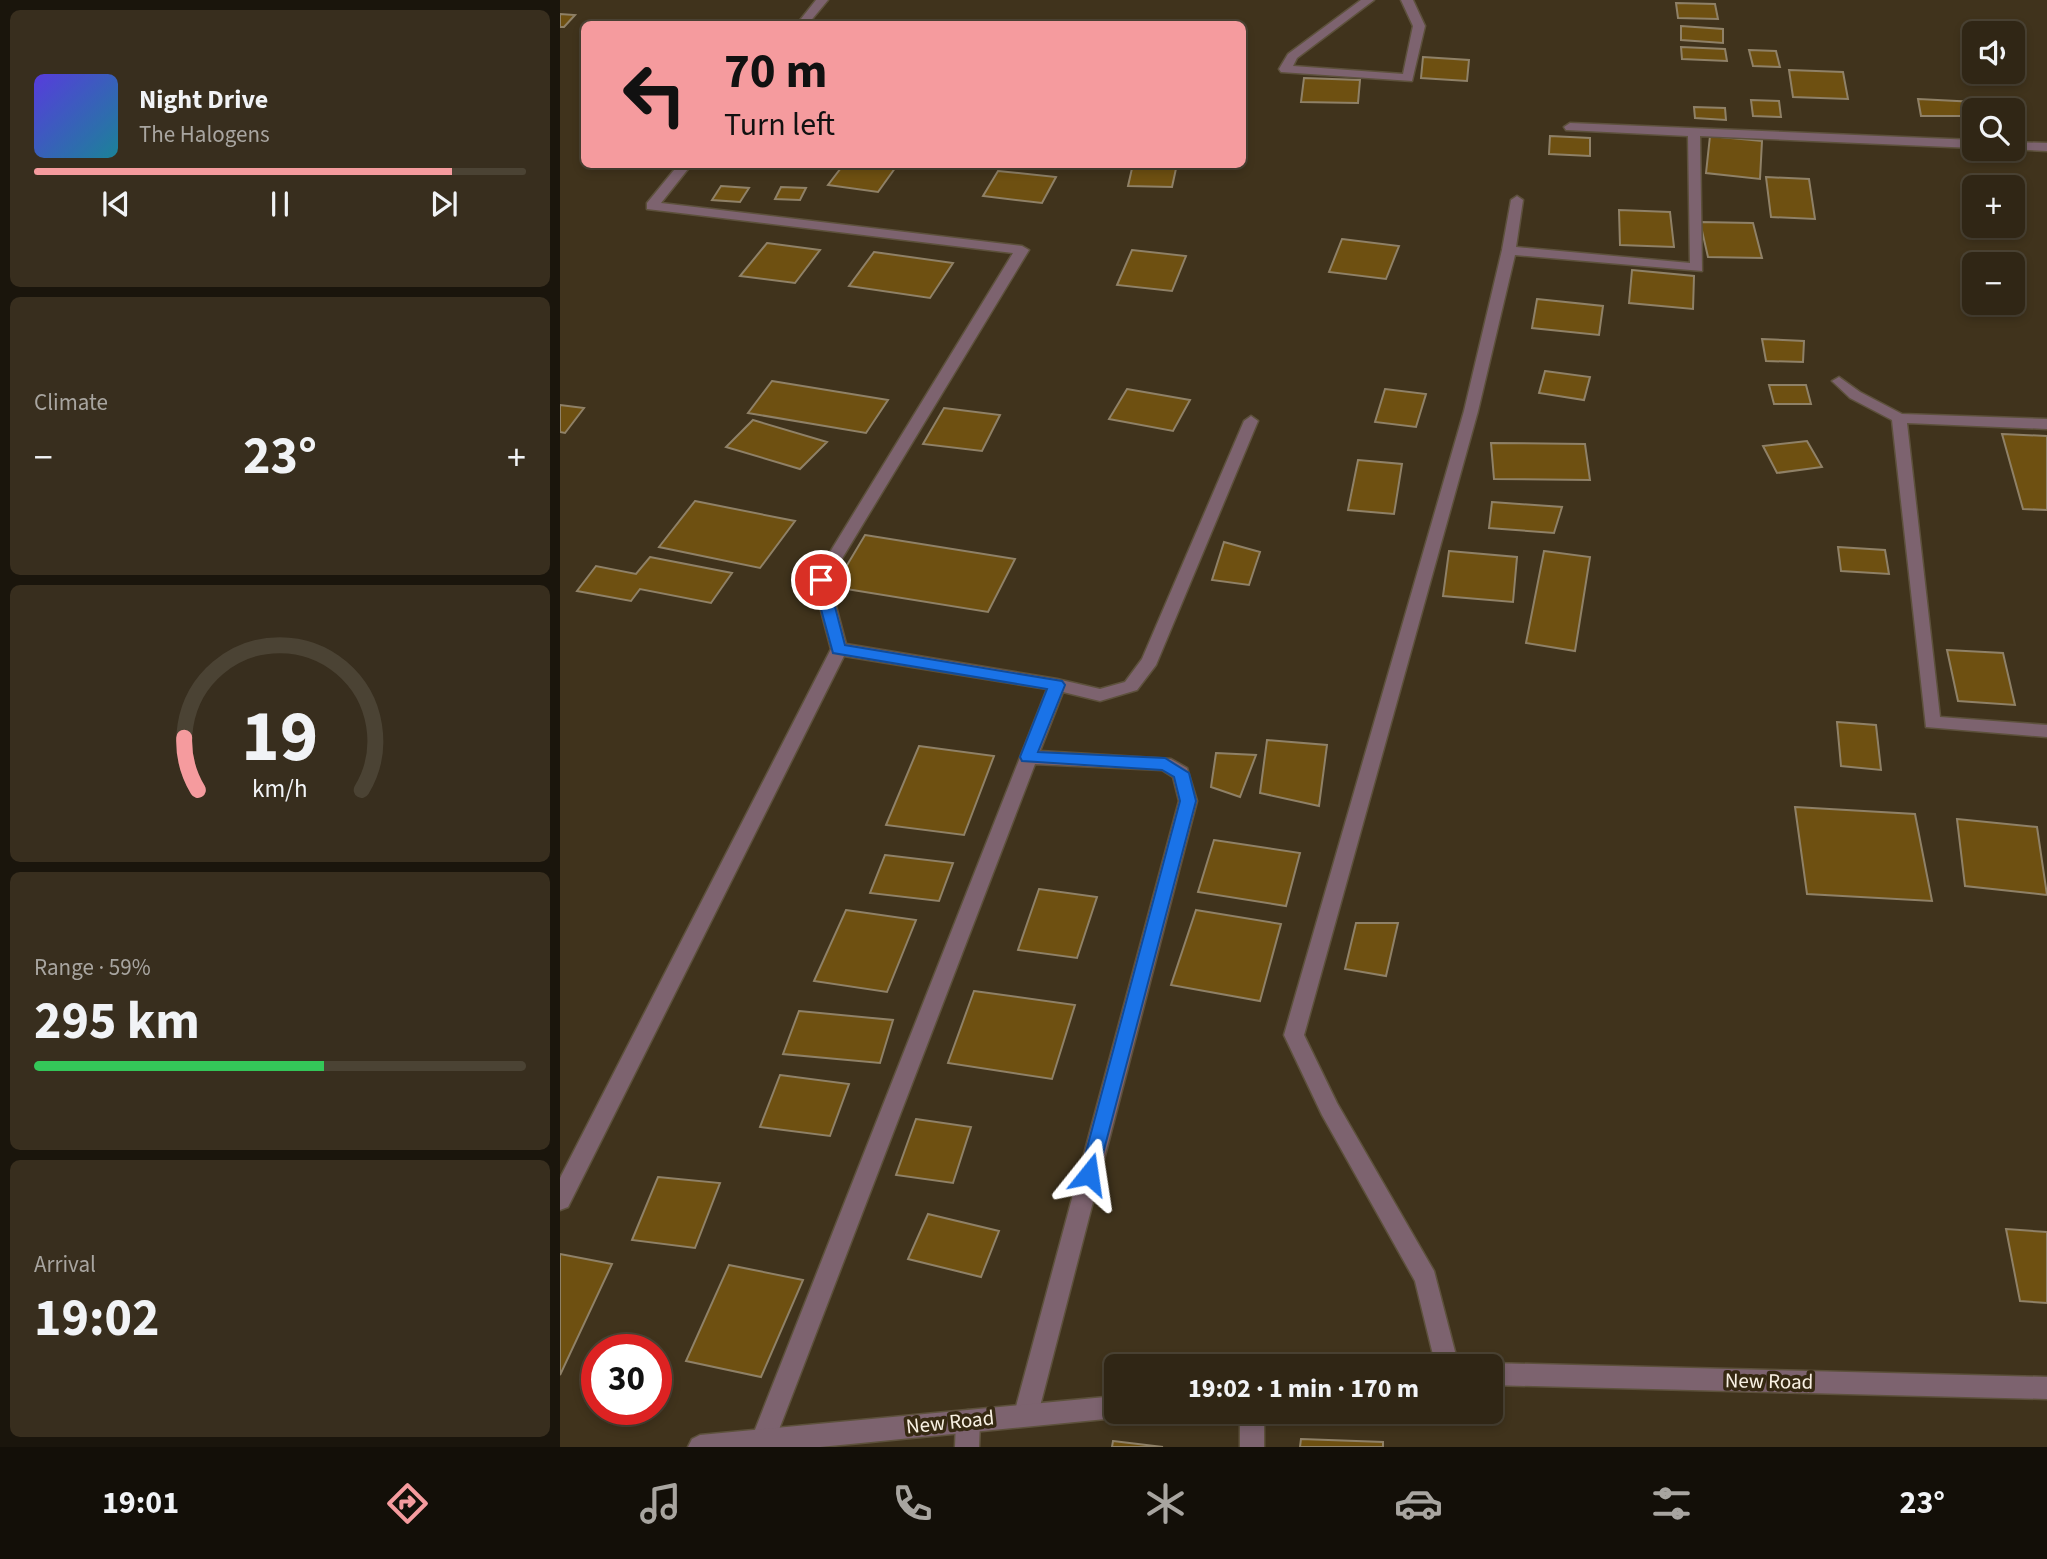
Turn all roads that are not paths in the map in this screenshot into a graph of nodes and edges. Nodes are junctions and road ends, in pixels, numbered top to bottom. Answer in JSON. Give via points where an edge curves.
{"nodes":[{"id":1,"x":822,"y":0,"type":"edge"},
{"id":2,"x":1368,"y":0,"type":"edge"},
{"id":3,"x":1407,"y":0,"type":"edge"},
{"id":4,"x":804,"y":21,"type":"edge"},
{"id":5,"x":1570,"y":127,"type":"dead end"},
{"id":6,"x":1694,"y":132,"type":"junction"},
{"id":7,"x":1962,"y":145,"type":"edge"},
{"id":8,"x":2025,"y":146,"type":"edge"},
{"id":9,"x":2047,"y":147,"type":"edge"},
{"id":10,"x":684,"y":168,"type":"edge"},
{"id":11,"x":1517,"y":200,"type":"dead end"},
{"id":12,"x":1509,"y":250,"type":"junction"},
{"id":13,"x":1839,"y":381,"type":"dead end"},
{"id":14,"x":1899,"y":418,"type":"junction"},
{"id":15,"x":1251,"y":421,"type":"dead end"},
{"id":16,"x":2047,"y":424,"type":"edge"},
{"id":17,"x":839,"y":649,"type":"junction"},
{"id":18,"x":1057,"y":685,"type":"junction"},
{"id":19,"x":2047,"y":731,"type":"edge"},
{"id":20,"x":1028,"y":757,"type":"junction"},
{"id":21,"x":560,"y":1200,"type":"edge"},
{"id":22,"x":1445,"y":1354,"type":"edge"},
{"id":23,"x":1503,"y":1374,"type":"edge"},
{"id":24,"x":2047,"y":1388,"type":"edge"},
{"id":25,"x":1104,"y":1408,"type":"edge"},
{"id":26,"x":1026,"y":1413,"type":"junction"},
{"id":27,"x":968,"y":1421,"type":"junction"},
{"id":28,"x":1252,"y":1424,"type":"edge"},
{"id":29,"x":763,"y":1440,"type":"junction"},
{"id":30,"x":700,"y":1447,"type":"edge"},
{"id":31,"x":967,"y":1447,"type":"edge"},
{"id":32,"x":1252,"y":1447,"type":"edge"}],
"edges":[{"from":1,"to":4,"type":"street"},
{"from":2,"to":3,"type":"street","via":[[1292,56],[1286,69],[1409,78],[1419,26]]},
{"from":5,"to":6,"type":"street"},
{"from":6,"to":7,"type":"street"},
{"from":6,"to":12,"type":"street","via":[[1697,268]]},
{"from":8,"to":9,"type":"street"},
{"from":10,"to":17,"type":"street","via":[[652,206],[1022,250],[821,580]]},
{"from":11,"to":12,"type":"street"},
{"from":12,"to":22,"type":"street","via":[[1471,411],[1294,1035],[1329,1110],[1426,1278]]},
{"from":13,"to":14,"type":"street"},
{"from":14,"to":16,"type":"street"},
{"from":14,"to":19,"type":"street","via":[[1932,723]]},
{"from":15,"to":18,"type":"street","via":[[1150,661],[1131,687],[1100,695]]},
{"from":17,"to":18,"type":"street"},
{"from":17,"to":21,"type":"street"},
{"from":18,"to":20,"type":"street"},
{"from":20,"to":26,"type":"street","via":[[1165,764],[1181,773],[1188,801]]},
{"from":20,"to":29,"type":"street"},
{"from":23,"to":24,"type":"street","name":"New Road"},
{"from":25,"to":26,"type":"street","name":"New Road"},
{"from":26,"to":27,"type":"street","name":"New Road"},
{"from":27,"to":29,"type":"street","name":"New Road"},
{"from":27,"to":31,"type":"street"},
{"from":28,"to":32,"type":"street"},
{"from":29,"to":30,"type":"street","name":"New Road"}]}
